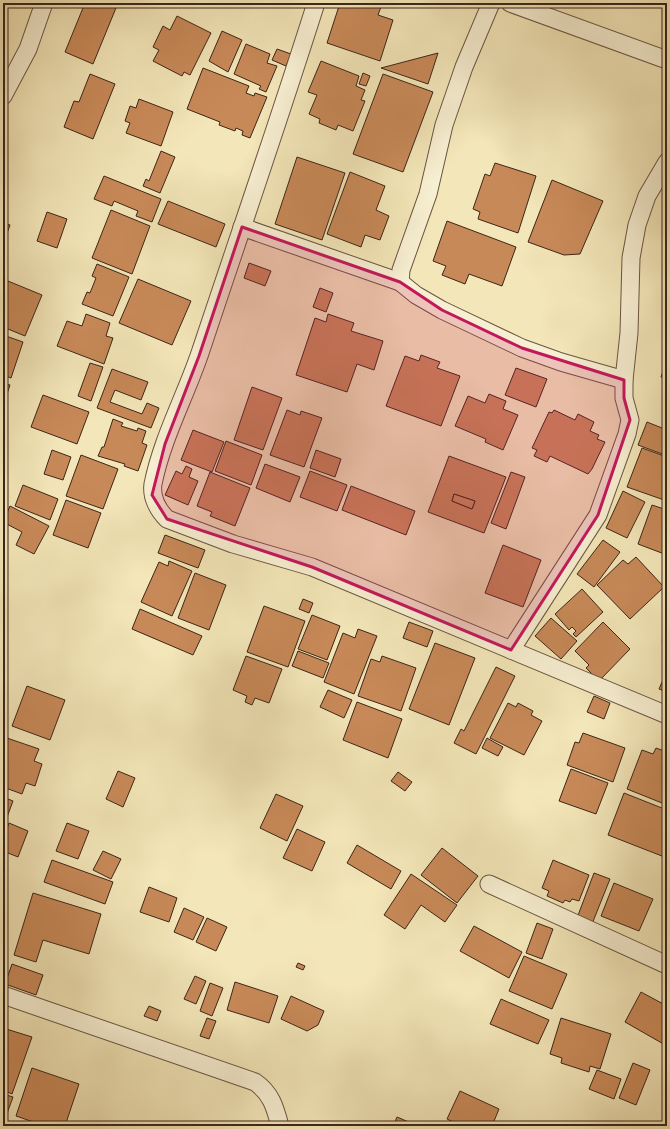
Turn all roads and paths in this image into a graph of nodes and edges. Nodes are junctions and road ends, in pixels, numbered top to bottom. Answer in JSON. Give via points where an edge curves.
{"nodes":[{"id":1,"x":44,"y":3,"type":"edge"},
{"id":2,"x":316,"y":3,"type":"edge"},
{"id":3,"x":491,"y":3,"type":"edge"},
{"id":4,"x":510,"y":3,"type":"edge"},
{"id":5,"x":667,"y":60,"type":"edge"},
{"id":6,"x":3,"y":96,"type":"edge"},
{"id":7,"x":667,"y":162,"type":"edge"},
{"id":8,"x":242,"y":227,"type":"junction"},
{"id":9,"x":400,"y":282,"type":"junction"},
{"id":10,"x":624,"y":380,"type":"junction"},
{"id":11,"x":511,"y":650,"type":"junction"},
{"id":12,"x":667,"y":715,"type":"edge"},
{"id":13,"x":489,"y":884,"type":"dead end"},
{"id":14,"x":667,"y":965,"type":"edge"},
{"id":15,"x":3,"y":995,"type":"edge"},
{"id":16,"x":280,"y":1126,"type":"edge"}],
"edges":[{"from":1,"to":6,"type":"street","via":[[28,48]]},
{"from":2,"to":8,"type":"street"},
{"from":3,"to":9,"type":"street","via":[[444,125],[428,194],[401,270]]},
{"from":4,"to":5,"type":"street"},
{"from":7,"to":10,"type":"street","via":[[647,196],[636,225],[631,258],[629,333]]},
{"from":8,"to":9,"type":"street"},
{"from":8,"to":11,"type":"street","via":[[199,356],[164,444],[152,495],[160,512],[167,519],[234,544],[312,567]]},
{"from":9,"to":10,"type":"street","via":[[442,310],[522,348]]},
{"from":10,"to":11,"type":"street","via":[[624,398],[630,420],[598,515]]},
{"from":11,"to":12,"type":"street"},
{"from":13,"to":14,"type":"street"},
{"from":15,"to":16,"type":"street","via":[[255,1082],[272,1099]]}]}
